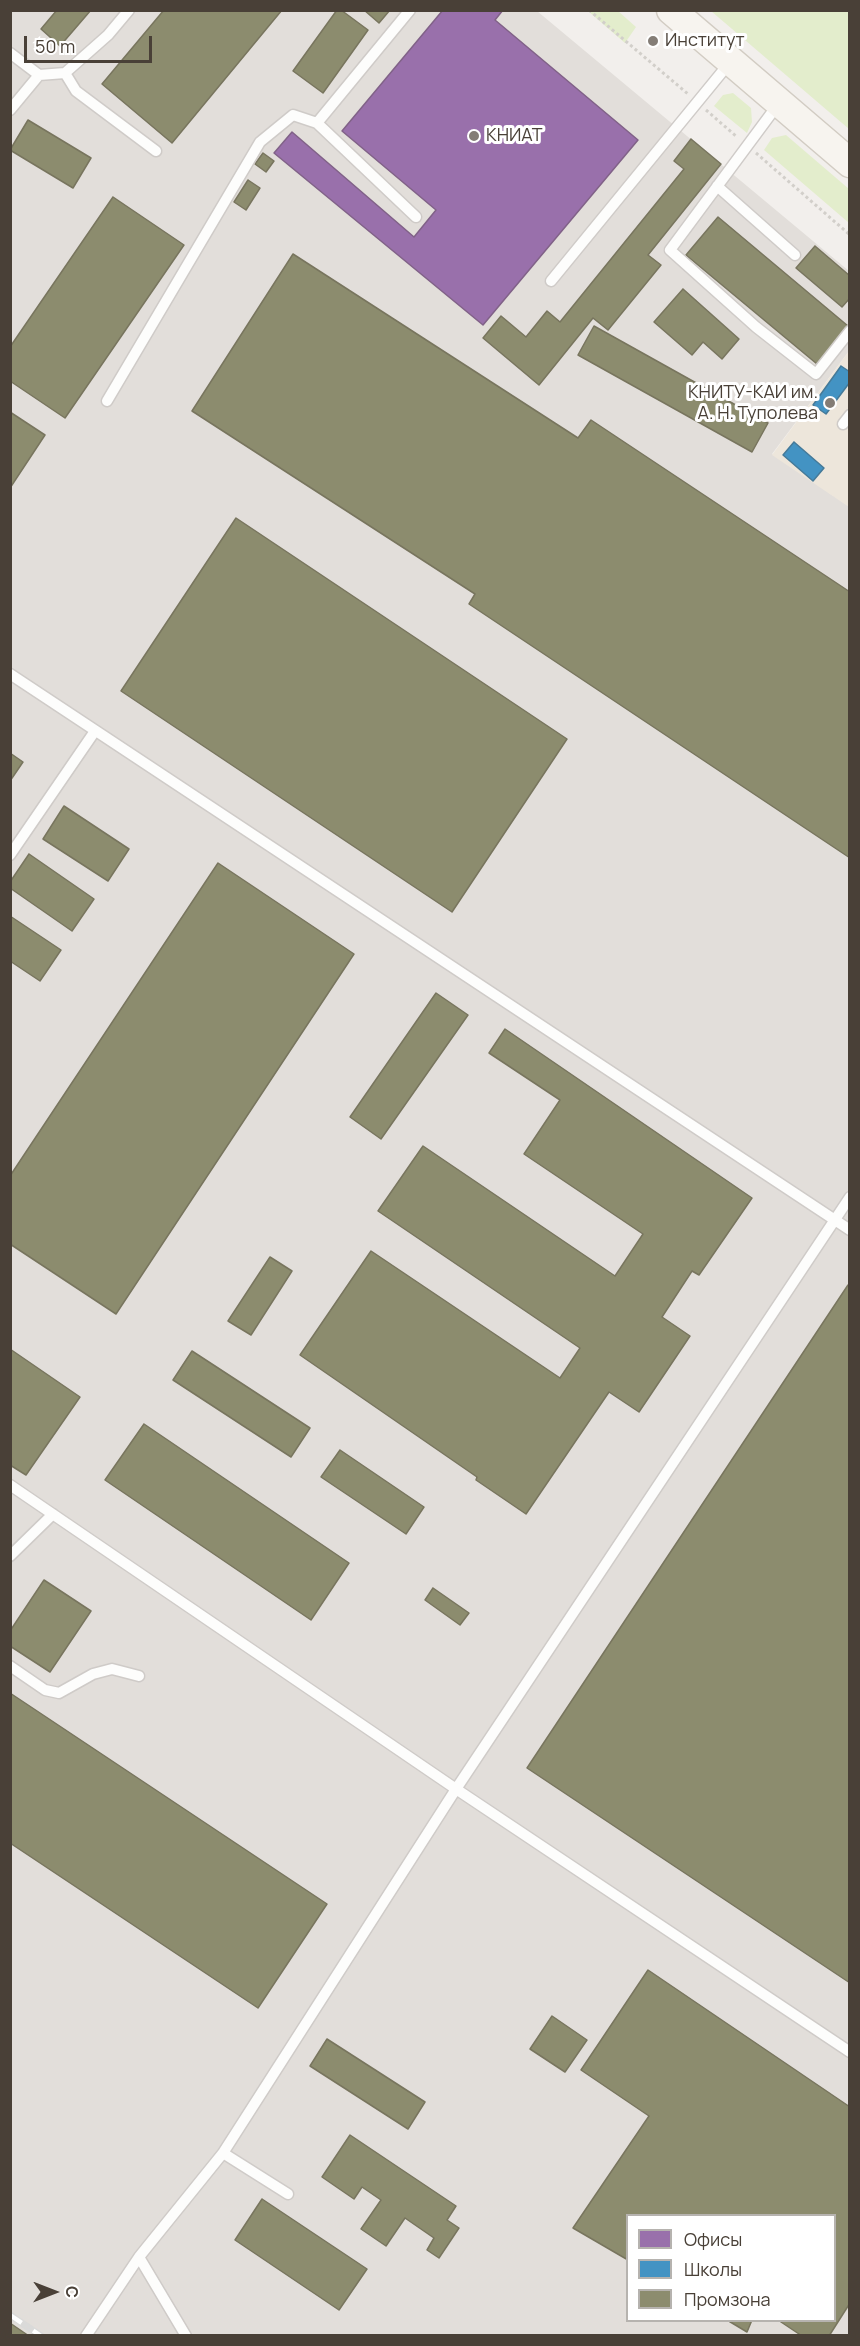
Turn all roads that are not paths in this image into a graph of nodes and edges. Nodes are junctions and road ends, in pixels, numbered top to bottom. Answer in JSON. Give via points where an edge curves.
{"nodes":[{"id":1,"x":129,"y":10,"type":"edge"},
{"id":2,"x":411,"y":10,"type":"edge"},
{"id":3,"x":671,"y":10,"type":"edge"},
{"id":4,"x":10,"y":53,"type":"edge"},
{"id":5,"x":732,"y":60,"type":"junction"},
{"id":6,"x":65,"y":73,"type":"junction"},
{"id":7,"x":39,"y":75,"type":"junction"},
{"id":8,"x":780,"y":102,"type":"junction"},
{"id":9,"x":10,"y":110,"type":"edge"},
{"id":10,"x":317,"y":123,"type":"junction"},
{"id":11,"x":156,"y":151,"type":"dead end"},
{"id":12,"x":849,"y":163,"type":"edge"},
{"id":13,"x":717,"y":186,"type":"junction"},
{"id":14,"x":416,"y":217,"type":"dead end"},
{"id":15,"x":795,"y":255,"type":"dead end"},
{"id":16,"x":550,"y":281,"type":"dead end"},
{"id":17,"x":849,"y":331,"type":"edge"},
{"id":18,"x":107,"y":401,"type":"dead end"},
{"id":19,"x":10,"y":674,"type":"edge"},
{"id":20,"x":95,"y":731,"type":"junction"},
{"id":21,"x":10,"y":855,"type":"edge"},
{"id":22,"x":849,"y":1197,"type":"edge"},
{"id":23,"x":834,"y":1220,"type":"junction"},
{"id":24,"x":849,"y":1230,"type":"edge"},
{"id":25,"x":10,"y":1485,"type":"edge"},
{"id":26,"x":53,"y":1514,"type":"junction"},
{"id":27,"x":10,"y":1556,"type":"edge"},
{"id":28,"x":10,"y":1666,"type":"edge"},
{"id":29,"x":139,"y":1676,"type":"dead end"},
{"id":30,"x":456,"y":1789,"type":"junction"},
{"id":31,"x":849,"y":2052,"type":"edge"},
{"id":32,"x":223,"y":2152,"type":"junction"},
{"id":33,"x":288,"y":2194,"type":"dead end"},
{"id":34,"x":139,"y":2257,"type":"junction"},
{"id":35,"x":86,"y":2336,"type":"edge"},
{"id":36,"x":186,"y":2336,"type":"edge"}],
"edges":[{"from":1,"to":6,"type":"lane","via":[[108,35]]},
{"from":2,"to":10,"type":"lane"},
{"from":3,"to":5,"type":"main road"},
{"from":4,"to":7,"type":"lane"},
{"from":5,"to":8,"type":"main road"},
{"from":5,"to":16,"type":"lane"},
{"from":6,"to":7,"type":"lane"},
{"from":6,"to":11,"type":"lane","via":[[76,92]]},
{"from":7,"to":9,"type":"lane"},
{"from":8,"to":12,"type":"main road"},
{"from":8,"to":13,"type":"lane"},
{"from":10,"to":14,"type":"lane"},
{"from":10,"to":18,"type":"lane","via":[[292,115],[260,142]]},
{"from":13,"to":15,"type":"lane"},
{"from":13,"to":17,"type":"lane","via":[[670,250],[756,327],[816,374]]},
{"from":19,"to":20,"type":"lane"},
{"from":20,"to":21,"type":"lane"},
{"from":20,"to":23,"type":"lane"},
{"from":22,"to":23,"type":"lane"},
{"from":23,"to":24,"type":"lane"},
{"from":23,"to":30,"type":"lane"},
{"from":25,"to":26,"type":"lane"},
{"from":26,"to":27,"type":"lane"},
{"from":26,"to":30,"type":"lane"},
{"from":28,"to":29,"type":"lane","via":[[45,1690],[59,1693],[112,1668]]},
{"from":30,"to":31,"type":"lane"},
{"from":30,"to":32,"type":"lane"},
{"from":32,"to":33,"type":"lane"},
{"from":32,"to":34,"type":"lane"},
{"from":34,"to":35,"type":"lane"},
{"from":34,"to":36,"type":"lane"}]}
